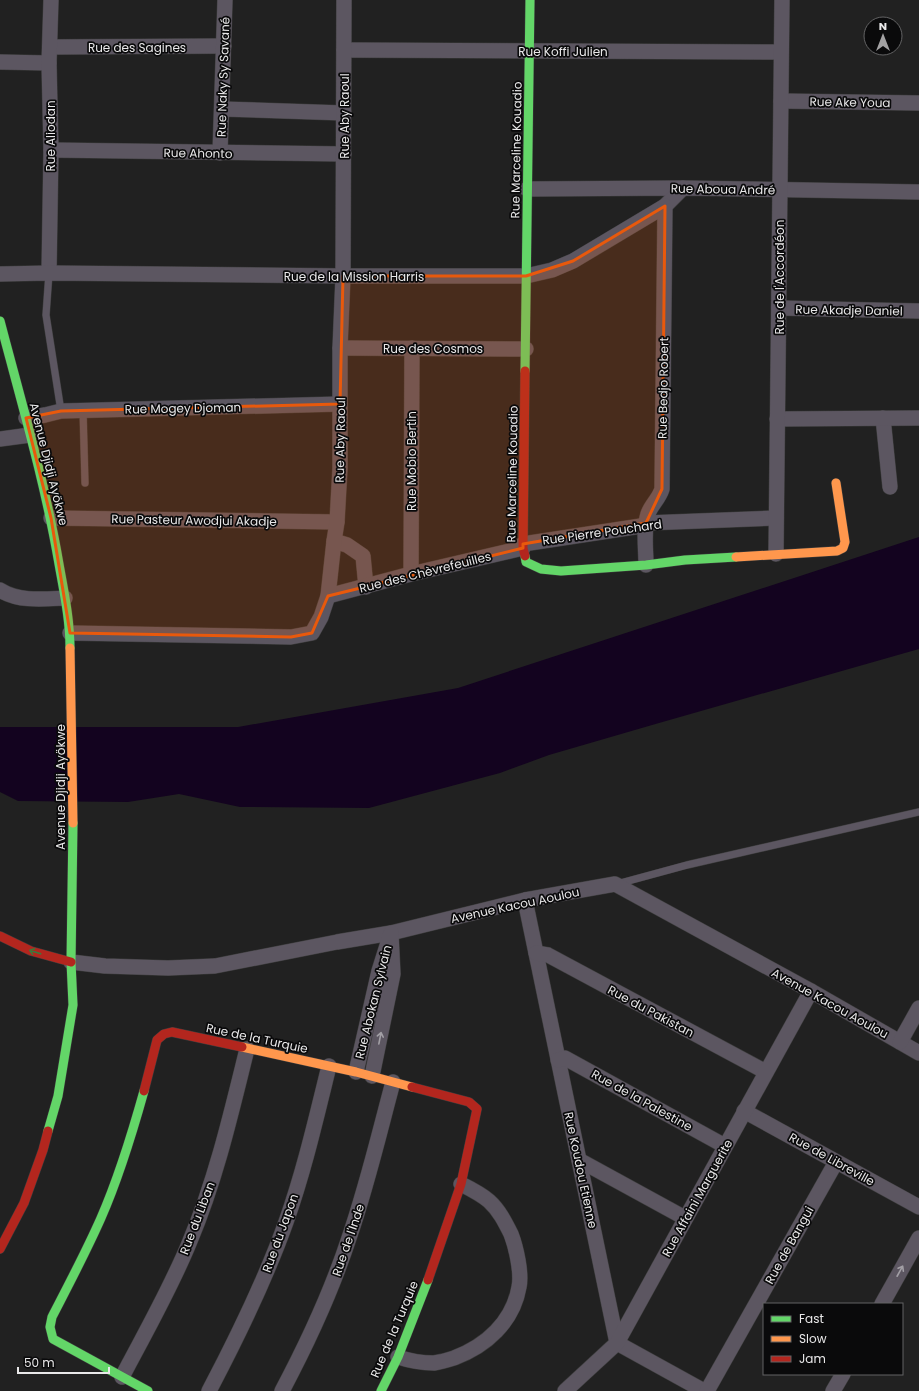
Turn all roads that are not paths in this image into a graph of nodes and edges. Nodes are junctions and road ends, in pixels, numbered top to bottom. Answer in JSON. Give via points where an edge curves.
{"nodes":[{"id":1,"x":50,"y":0,"type":"edge"},
{"id":2,"x":225,"y":0,"type":"edge"},
{"id":3,"x":344,"y":0,"type":"edge"},
{"id":4,"x":530,"y":0,"type":"edge"},
{"id":5,"x":782,"y":0,"type":"edge"},
{"id":6,"x":224,"y":46,"type":"junction"},
{"id":7,"x":50,"y":47,"type":"junction"},
{"id":8,"x":344,"y":50,"type":"junction"},
{"id":9,"x":529,"y":51,"type":"junction"},
{"id":10,"x":781,"y":52,"type":"junction"},
{"id":11,"x":0,"y":62,"type":"edge"},
{"id":12,"x":49,"y":63,"type":"junction"},
{"id":13,"x":781,"y":101,"type":"junction"},
{"id":14,"x":919,"y":103,"type":"edge"},
{"id":15,"x":222,"y":109,"type":"junction"},
{"id":16,"x":344,"y":113,"type":"junction"},
{"id":17,"x":51,"y":150,"type":"junction"},
{"id":18,"x":220,"y":153,"type":"junction"},
{"id":19,"x":344,"y":154,"type":"junction"},
{"id":20,"x":683,"y":188,"type":"junction"},
{"id":21,"x":527,"y":189,"type":"junction"},
{"id":22,"x":779,"y":190,"type":"junction"},
{"id":23,"x":919,"y":192,"type":"edge"},
{"id":24,"x":665,"y":206,"type":"junction"},
{"id":25,"x":49,"y":273,"type":"junction"},
{"id":26,"x":0,"y":274,"type":"edge"},
{"id":27,"x":343,"y":276,"type":"junction"},
{"id":28,"x":526,"y":276,"type":"junction"},
{"id":29,"x":778,"y":308,"type":"junction"},
{"id":30,"x":919,"y":311,"type":"edge"},
{"id":31,"x":0,"y":321,"type":"edge"},
{"id":32,"x":340,"y":348,"type":"junction"},
{"id":33,"x":412,"y":348,"type":"junction"},
{"id":34,"x":526,"y":349,"type":"junction"},
{"id":35,"x":340,"y":404,"type":"junction"},
{"id":36,"x":83,"y":410,"type":"junction"},
{"id":37,"x":61,"y":411,"type":"junction"},
{"id":38,"x":26,"y":418,"type":"junction"},
{"id":39,"x":883,"y":418,"type":"junction"},
{"id":40,"x":919,"y":418,"type":"edge"},
{"id":41,"x":777,"y":419,"type":"junction"},
{"id":42,"x":30,"y":435,"type":"junction"},
{"id":43,"x":0,"y":439,"type":"edge"},
{"id":44,"x":85,"y":483,"type":"dead end"},
{"id":45,"x":836,"y":483,"type":"dead end"},
{"id":46,"x":890,"y":487,"type":"dead end"},
{"id":47,"x":51,"y":518,"type":"junction"},
{"id":48,"x":776,"y":518,"type":"junction"},
{"id":49,"x":337,"y":522,"type":"junction"},
{"id":50,"x":646,"y":523,"type":"junction"},
{"id":51,"x":334,"y":541,"type":"junction"},
{"id":52,"x":523,"y":546,"type":"junction"},
{"id":53,"x":776,"y":554,"type":"junction"},
{"id":54,"x":646,"y":565,"type":"junction"},
{"id":55,"x":410,"y":574,"type":"junction"},
{"id":56,"x":366,"y":587,"type":"junction"},
{"id":57,"x":0,"y":590,"type":"edge"},
{"id":58,"x":328,"y":596,"type":"junction"},
{"id":59,"x":65,"y":598,"type":"junction"},
{"id":60,"x":70,"y":633,"type":"junction"},
{"id":61,"x":919,"y":812,"type":"edge"},
{"id":62,"x":615,"y":884,"type":"junction"},
{"id":63,"x":525,"y":900,"type":"junction"},
{"id":64,"x":391,"y":933,"type":"junction"},
{"id":65,"x":0,"y":936,"type":"edge"},
{"id":66,"x":536,"y":953,"type":"junction"},
{"id":67,"x":71,"y":962,"type":"junction"},
{"id":68,"x":810,"y":991,"type":"junction"},
{"id":69,"x":919,"y":1008,"type":"edge"},
{"id":70,"x":900,"y":1042,"type":"junction"},
{"id":71,"x":247,"y":1049,"type":"junction"},
{"id":72,"x":919,"y":1053,"type":"edge"},
{"id":73,"x":558,"y":1060,"type":"junction"},
{"id":74,"x":329,"y":1066,"type":"junction"},
{"id":75,"x":356,"y":1072,"type":"junction"},
{"id":76,"x":766,"y":1072,"type":"junction"},
{"id":77,"x":372,"y":1076,"type":"junction"},
{"id":78,"x":393,"y":1082,"type":"junction"},
{"id":79,"x":744,"y":1111,"type":"junction"},
{"id":80,"x":725,"y":1146,"type":"junction"},
{"id":81,"x":579,"y":1160,"type":"junction"},
{"id":82,"x":836,"y":1162,"type":"junction"},
{"id":83,"x":461,"y":1184,"type":"junction"},
{"id":84,"x":919,"y":1207,"type":"edge"},
{"id":85,"x":16,"y":1217,"type":"junction"},
{"id":86,"x":685,"y":1218,"type":"junction"},
{"id":87,"x":5,"y":1219,"type":"dead end"},
{"id":88,"x":4,"y":1234,"type":"edge"},
{"id":89,"x":919,"y":1238,"type":"edge"},
{"id":90,"x":0,"y":1249,"type":"edge"},
{"id":91,"x":883,"y":1303,"type":"edge"},
{"id":92,"x":617,"y":1343,"type":"junction"},
{"id":93,"x":398,"y":1357,"type":"junction"},
{"id":94,"x":842,"y":1375,"type":"edge"},
{"id":95,"x":122,"y":1377,"type":"junction"},
{"id":96,"x":148,"y":1391,"type":"edge"},
{"id":97,"x":209,"y":1391,"type":"edge"},
{"id":98,"x":282,"y":1391,"type":"edge"},
{"id":99,"x":381,"y":1391,"type":"edge"},
{"id":100,"x":565,"y":1391,"type":"edge"},
{"id":101,"x":704,"y":1391,"type":"edge"},
{"id":102,"x":707,"y":1391,"type":"edge"},
{"id":103,"x":833,"y":1391,"type":"edge"}],
"edges":[{"from":1,"to":7,"type":"street","name":"Rue Aliodan"},
{"from":2,"to":6,"type":"street","name":"Rue Naky Sy Savané"},
{"from":3,"to":8,"type":"street","name":"Rue Aby Raoul"},
{"from":4,"to":9,"type":"main road","name":"Rue Marceline Kouadio"},
{"from":5,"to":10,"type":"street","name":"Rue de l'Accordéon"},
{"from":6,"to":7,"type":"street","name":"Rue des Sagines"},
{"from":6,"to":15,"type":"street","name":"Rue Naky Sy Savané"},
{"from":7,"to":12,"type":"street","name":"Rue Aliodan"},
{"from":8,"to":9,"type":"street","name":"Rue Koffi Julien"},
{"from":8,"to":16,"type":"street","name":"Rue Aby Raoul"},
{"from":9,"to":10,"type":"street","name":"Rue Koffi Julien"},
{"from":9,"to":21,"type":"main road","name":"Rue Marceline Kouadio"},
{"from":10,"to":13,"type":"street","name":"Rue de l'Accordéon"},
{"from":11,"to":12,"type":"street"},
{"from":12,"to":17,"type":"street","name":"Rue Aliodan"},
{"from":13,"to":14,"type":"street","name":"Rue Ake Youa"},
{"from":13,"to":22,"type":"street","name":"Rue de l'Accordéon"},
{"from":15,"to":16,"type":"street"},
{"from":15,"to":18,"type":"street","name":"Rue Naky Sy Savané"},
{"from":16,"to":19,"type":"street","name":"Rue Aby Raoul"},
{"from":17,"to":18,"type":"street","name":"Rue Ahonto"},
{"from":17,"to":25,"type":"street","name":"Rue Aliodan"},
{"from":18,"to":19,"type":"street","name":"Rue Ahonto"},
{"from":19,"to":27,"type":"street","name":"Rue Aby Raoul"},
{"from":20,"to":21,"type":"street","name":"Rue Aboua André"},
{"from":20,"to":22,"type":"street","name":"Rue Aboua André"},
{"from":20,"to":24,"type":"street","name":"Rue de la Mission Harris"},
{"from":21,"to":28,"type":"main road","name":"Rue Marceline Kouadio"},
{"from":22,"to":23,"type":"street","name":"Rue Aboua André"},
{"from":22,"to":29,"type":"street","name":"Rue de l'Accordéon"},
{"from":24,"to":28,"type":"street","name":"Rue de la Mission Harris","via":[[573,261],[552,270]]},
{"from":24,"to":50,"type":"street","name":"Rue Bedjo Robert","via":[[662,489]]},
{"from":25,"to":26,"type":"street","name":"Rue de la Mission Harris"},
{"from":25,"to":27,"type":"street","name":"Rue de la Mission Harris"},
{"from":25,"to":37,"type":"lane","via":[[46,315]]},
{"from":27,"to":28,"type":"street","name":"Rue de la Mission Harris"},
{"from":27,"to":32,"type":"street","name":"Rue Aby Raoul"},
{"from":28,"to":34,"type":"main road","name":"Rue Marceline Kouadio"},
{"from":29,"to":30,"type":"street","name":"Rue Akadje Daniel"},
{"from":29,"to":41,"type":"street","name":"Rue de l'Accordéon"},
{"from":31,"to":38,"type":"main road","name":"Avenue Djidji Ayökwe"},
{"from":32,"to":33,"type":"street","name":"Rue des Cosmos"},
{"from":32,"to":35,"type":"street","name":"Rue Aby Raoul"},
{"from":33,"to":34,"type":"street","name":"Rue des Cosmos"},
{"from":33,"to":55,"type":"street","name":"Rue Mobio Bertin"},
{"from":34,"to":52,"type":"main road","name":"Rue Marceline Kouadio"},
{"from":35,"to":36,"type":"street","name":"Rue Mogey Djoman"},
{"from":35,"to":49,"type":"street","name":"Rue Aby Raoul"},
{"from":36,"to":37,"type":"street","name":"Rue Mogey Djoman"},
{"from":36,"to":44,"type":"lane"},
{"from":37,"to":38,"type":"street","name":"Rue Mogey Djoman"},
{"from":38,"to":42,"type":"main road","name":"Avenue Djidji Ayökwe"},
{"from":39,"to":40,"type":"street"},
{"from":39,"to":41,"type":"street"},
{"from":39,"to":46,"type":"street"},
{"from":41,"to":48,"type":"street","name":"Rue de l'Accordéon"},
{"from":42,"to":43,"type":"street"},
{"from":42,"to":47,"type":"main road","name":"Avenue Djidji Ayökwe"},
{"from":45,"to":53,"type":"main road","name":"Rue Marceline Kouadio","via":[[845,542],[843,548],[837,551]]},
{"from":47,"to":49,"type":"street","name":"Rue Pasteur Awodjui Akadje"},
{"from":47,"to":59,"type":"main road","name":"Avenue Djidji Ayökwe"},
{"from":48,"to":50,"type":"street","name":"Rue Pierre Pouchard"},
{"from":48,"to":53,"type":"street","name":"Rue de l'Accordéon"},
{"from":49,"to":51,"type":"street","name":"Rue Aby Raoul"},
{"from":50,"to":52,"type":"street","name":"Rue Pierre Pouchard","via":[[641,526]]},
{"from":50,"to":54,"type":"street","name":"Rue Bedjo Robert"},
{"from":51,"to":56,"type":"street","via":[[347,545],[363,556]]},
{"from":51,"to":58,"type":"street","name":"Rue Aby Raoul"},
{"from":52,"to":54,"type":"main road","name":"Rue Marceline Kouadio","via":[[526,562],[541,569],[561,571]]},
{"from":52,"to":55,"type":"street","name":"Rue des Chèvrefeuilles"},
{"from":53,"to":54,"type":"main road","name":"Rue Marceline Kouadio"},
{"from":55,"to":56,"type":"street","name":"Rue des Chèvrefeuilles"},
{"from":56,"to":58,"type":"street","name":"Rue des Chèvrefeuilles"},
{"from":57,"to":59,"type":"street","via":[[30,599]]},
{"from":58,"to":60,"type":"street","name":"Rue Aby Raoul","via":[[321,618],[312,633],[291,637]]},
{"from":59,"to":60,"type":"main road","name":"Avenue Djidji Ayökwe"},
{"from":60,"to":67,"type":"main road","name":"Avenue Djidji Ayökwe","via":[[73,822]]},
{"from":61,"to":62,"type":"lane"},
{"from":62,"to":63,"type":"street","name":"Avenue Kacou Aoulou"},
{"from":62,"to":68,"type":"street","name":"Avenue Kacou Aoulou"},
{"from":63,"to":64,"type":"street","name":"Avenue Kacou Aoulou"},
{"from":63,"to":66,"type":"street","name":"Rue Koudou Etienne"},
{"from":64,"to":67,"type":"street","name":"Avenue Kacou Aoulou","via":[[215,966],[168,968]]},
{"from":64,"to":75,"type":"street","name":"Rue Abokan Sylvain","via":[[379,970]]},
{"from":77,"to":64,"type":"street","name":"Rue Abokan Sylvain","one_way":true,"via":[[393,974]]},
{"from":67,"to":65,"type":"main road","one_way":true,"via":[[31,951]]},
{"from":66,"to":73,"type":"street","name":"Rue Koudou Etienne"},
{"from":66,"to":76,"type":"street","name":"Rue du Pakistan","via":[[548,955]]},
{"from":67,"to":85,"type":"main road","name":"Avenue Djidji Ayökwe","via":[[73,1006],[58,1096],[43,1150],[24,1203]]},
{"from":68,"to":70,"type":"street","name":"Avenue Kacou Aoulou"},
{"from":68,"to":76,"type":"street","name":"Rue Affaini Marguerite"},
{"from":69,"to":70,"type":"street"},
{"from":70,"to":72,"type":"street","name":"Avenue Kacou Aoulou"},
{"from":71,"to":74,"type":"main road","name":"Rue de la Turquie"},
{"from":71,"to":95,"type":"street","name":"Rue du Liban","via":[[229,1122],[190,1242]]},
{"from":71,"to":95,"type":"main road","name":"Rue de la Turquie","via":[[172,1032],[157,1040],[143,1099],[124,1158],[91,1241],[52,1317],[50,1327],[53,1339]]},
{"from":73,"to":80,"type":"street","name":"Rue de la Palestine","via":[[565,1058]]},
{"from":73,"to":81,"type":"street","name":"Rue Koudou Etienne"},
{"from":74,"to":75,"type":"main road","name":"Rue de la Turquie"},
{"from":74,"to":97,"type":"street","name":"Rue du Japon","via":[[308,1151],[286,1222],[250,1310]]},
{"from":75,"to":77,"type":"main road","name":"Rue de la Turquie"},
{"from":76,"to":79,"type":"street","name":"Rue Affaini Marguerite"},
{"from":77,"to":78,"type":"main road","name":"Rue de la Turquie"},
{"from":78,"to":83,"type":"main road","name":"Rue de la Turquie","via":[[469,1102],[477,1109]]},
{"from":78,"to":98,"type":"street","name":"Rue de l'Inde","via":[[349,1239],[311,1334]]},
{"from":79,"to":80,"type":"street","name":"Rue Affaini Marguerite"},
{"from":79,"to":82,"type":"street","name":"Rue de Libreville"},
{"from":80,"to":86,"type":"street","name":"Rue Affaini Marguerite"},
{"from":81,"to":86,"type":"street"},
{"from":81,"to":92,"type":"street","name":"Rue Koudou Etienne"},
{"from":82,"to":84,"type":"street","name":"Rue de Libreville"},
{"from":82,"to":102,"type":"street","name":"Rue de Bangui"},
{"from":83,"to":93,"type":"main road","name":"Rue de la Turquie"},
{"from":83,"to":93,"type":"street","via":[[490,1202],[503,1218],[514,1243],[519,1264],[520,1287],[514,1305],[500,1329],[480,1346],[464,1354],[434,1362],[415,1362]]},
{"from":85,"to":87,"type":"main road"},
{"from":85,"to":88,"type":"main road","name":"Avenue Djidji Ayökwe"},
{"from":86,"to":92,"type":"street","name":"Rue Affaini Marguerite"},
{"from":88,"to":90,"type":"main road","name":"Avenue Djidji Ayökwe"},
{"from":91,"to":89,"type":"street","one_way":true},
{"from":92,"to":100,"type":"street","name":"Rue Affaini Marguerite"},
{"from":92,"to":101,"type":"street"},
{"from":93,"to":99,"type":"main road","name":"Rue de la Turquie"},
{"from":94,"to":103,"type":"street"},
{"from":95,"to":96,"type":"main road","name":"Rue de la Turquie"}]}
